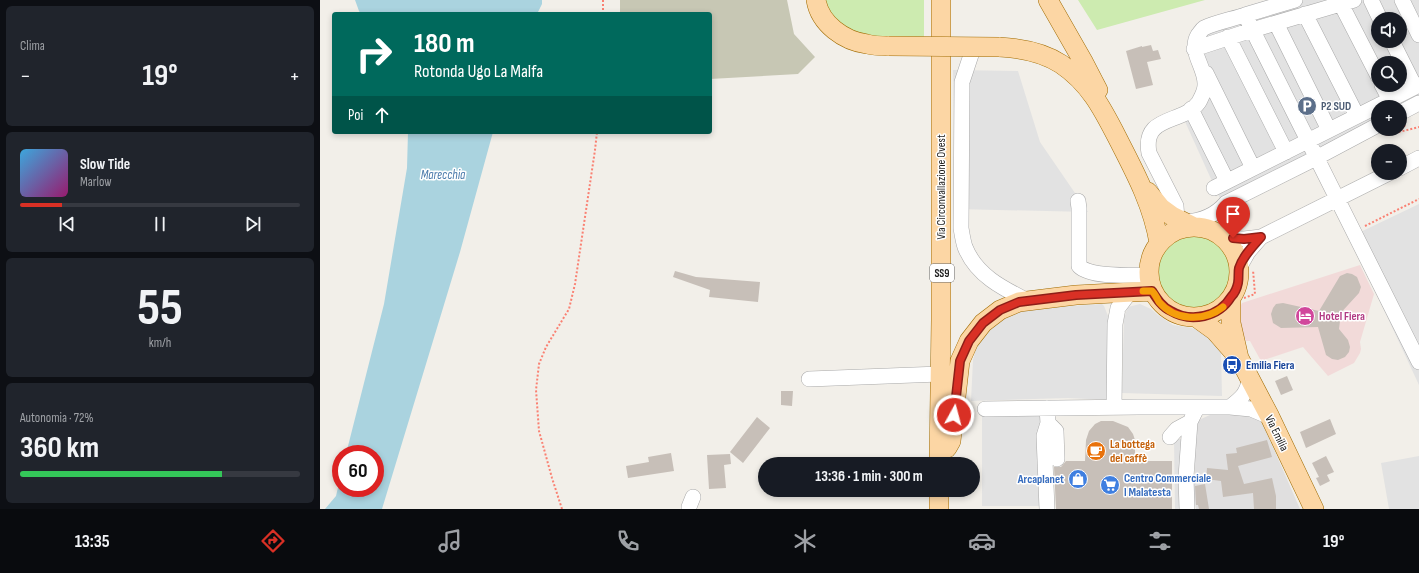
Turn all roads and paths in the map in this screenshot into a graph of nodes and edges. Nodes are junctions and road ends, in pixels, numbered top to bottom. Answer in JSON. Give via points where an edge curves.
{"nodes":[{"id":1,"x":603,"y":0,"type":"edge"},
{"id":2,"x":816,"y":0,"type":"edge"},
{"id":3,"x":930,"y":0,"type":"edge"},
{"id":4,"x":941,"y":0,"type":"edge"},
{"id":5,"x":1048,"y":0,"type":"edge"},
{"id":6,"x":1295,"y":0,"type":"edge"},
{"id":7,"x":1371,"y":0,"type":"edge"},
{"id":8,"x":1402,"y":0,"type":"edge"},
{"id":9,"x":1348,"y":2,"type":"edge"},
{"id":10,"x":603,"y":12,"type":"edge"},
{"id":11,"x":1377,"y":12,"type":"edge"},
{"id":12,"x":1305,"y":14,"type":"junction"},
{"id":13,"x":1245,"y":15,"type":"junction"},
{"id":14,"x":1276,"y":23,"type":"junction"},
{"id":15,"x":1252,"y":30,"type":"junction"},
{"id":16,"x":1419,"y":35,"type":"edge"},
{"id":17,"x":1228,"y":38,"type":"junction"},
{"id":18,"x":1396,"y":48,"type":"edge"},
{"id":19,"x":1196,"y":53,"type":"junction"},
{"id":20,"x":971,"y":55,"type":"dead end"},
{"id":21,"x":1371,"y":59,"type":"edge"},
{"id":22,"x":1417,"y":86,"type":"edge"},
{"id":23,"x":1386,"y":92,"type":"edge"},
{"id":24,"x":1390,"y":100,"type":"joint"},
{"id":25,"x":1419,"y":103,"type":"edge"},
{"id":26,"x":1191,"y":109,"type":"junction"},
{"id":27,"x":1371,"y":109,"type":"edge"},
{"id":28,"x":1407,"y":109,"type":"edge"},
{"id":29,"x":1357,"y":116,"type":"junction"},
{"id":30,"x":1109,"y":122,"type":"junction"},
{"id":31,"x":1419,"y":127,"type":"edge"},
{"id":32,"x":1407,"y":128,"type":"edge"},
{"id":33,"x":1329,"y":130,"type":"junction"},
{"id":34,"x":597,"y":134,"type":"edge"},
{"id":35,"x":1371,"y":135,"type":"edge"},
{"id":36,"x":1308,"y":141,"type":"junction"},
{"id":37,"x":1286,"y":152,"type":"junction"},
{"id":38,"x":1316,"y":158,"type":"junction"},
{"id":39,"x":1419,"y":158,"type":"edge"},
{"id":40,"x":1407,"y":164,"type":"edge"},
{"id":41,"x":1253,"y":168,"type":"junction"},
{"id":42,"x":942,"y":172,"type":"junction"},
{"id":43,"x":1375,"y":180,"type":"edge"},
{"id":44,"x":1141,"y":183,"type":"junction"},
{"id":45,"x":1419,"y":198,"type":"edge"},
{"id":46,"x":1337,"y":199,"type":"junction"},
{"id":47,"x":1078,"y":201,"type":"dead end"},
{"id":48,"x":1185,"y":223,"type":"junction"},
{"id":49,"x":1353,"y":232,"type":"junction"},
{"id":50,"x":1261,"y":237,"type":"junction"},
{"id":51,"x":1223,"y":238,"type":"junction"},
{"id":52,"x":1159,"y":243,"type":"junction"},
{"id":53,"x":1246,"y":268,"type":"junction"},
{"id":54,"x":1150,"y":283,"type":"junction"},
{"id":55,"x":1130,"y":292,"type":"junction"},
{"id":56,"x":1098,"y":294,"type":"junction"},
{"id":57,"x":1236,"y":298,"type":"junction"},
{"id":58,"x":1028,"y":301,"type":"junction"},
{"id":59,"x":1196,"y":318,"type":"junction"},
{"id":60,"x":1115,"y":324,"type":"junction"},
{"id":61,"x":1239,"y":358,"type":"junction"},
{"id":62,"x":1419,"y":362,"type":"edge"},
{"id":63,"x":940,"y":374,"type":"junction"},
{"id":64,"x":809,"y":379,"type":"dead end"},
{"id":65,"x":1250,"y":380,"type":"junction"},
{"id":66,"x":1114,"y":407,"type":"junction"},
{"id":67,"x":1197,"y":408,"type":"junction"},
{"id":68,"x":1230,"y":408,"type":"junction"},
{"id":69,"x":985,"y":409,"type":"dead end"},
{"id":70,"x":1047,"y":416,"type":"junction"},
{"id":71,"x":1270,"y":417,"type":"junction"},
{"id":72,"x":1190,"y":422,"type":"junction"},
{"id":73,"x":1170,"y":437,"type":"dead end"},
{"id":74,"x":940,"y":457,"type":"edge"},
{"id":75,"x":943,"y":457,"type":"edge"},
{"id":76,"x":1058,"y":459,"type":"dead end"},
{"id":77,"x":939,"y":497,"type":"edge"},
{"id":78,"x":562,"y":509,"type":"edge"},
{"id":79,"x":939,"y":509,"type":"edge"},
{"id":80,"x":1047,"y":509,"type":"edge"},
{"id":81,"x":1186,"y":509,"type":"edge"},
{"id":82,"x":1314,"y":509,"type":"edge"}],
"edges":[{"from":1,"to":10,"type":"path"},
{"from":2,"to":30,"type":"main road","bridge":true,"via":[[826,23],[842,36],[866,44],[1020,48],[1040,54],[1060,63],[1085,84]]},
{"from":3,"to":42,"type":"main road","via":[[929,136]]},
{"from":4,"to":42,"type":"main road","name":"Via Circonvallazione Ovest","number":"SS9"},
{"from":5,"to":30,"type":"main road","via":[[1098,90]]},
{"from":6,"to":13,"type":"street"},
{"from":7,"to":11,"type":"street"},
{"from":8,"to":16,"type":"street"},
{"from":9,"to":12,"type":"street"},
{"from":9,"to":21,"type":"street"},
{"from":12,"to":14,"type":"street"},
{"from":12,"to":29,"type":"street"},
{"from":13,"to":15,"type":"street"},
{"from":13,"to":19,"type":"street","via":[[1203,29],[1196,40]]},
{"from":14,"to":15,"type":"street"},
{"from":14,"to":33,"type":"street"},
{"from":15,"to":17,"type":"street"},
{"from":15,"to":36,"type":"street"},
{"from":17,"to":19,"type":"street"},
{"from":17,"to":37,"type":"street"},
{"from":18,"to":22,"type":"street"},
{"from":19,"to":26,"type":"street","via":[[1205,84],[1203,95]]},
{"from":19,"to":41,"type":"street"},
{"from":20,"to":58,"type":"street","via":[[962,82],[961,228],[971,260],[986,277]]},
{"from":22,"to":24,"type":"street"},
{"from":23,"to":24,"type":"street"},
{"from":25,"to":28,"type":"street"},
{"from":26,"to":41,"type":"street","via":[[1221,184]]},
{"from":26,"to":48,"type":"street","via":[[1156,126],[1147,144],[1149,153]]},
{"from":27,"to":29,"type":"street"},
{"from":29,"to":33,"type":"street"},
{"from":30,"to":44,"type":"main road"},
{"from":31,"to":32,"type":"path"},
{"from":33,"to":36,"type":"street"},
{"from":34,"to":78,"type":"path","via":[[575,284],[569,309],[539,364],[536,390],[539,431]]},
{"from":35,"to":38,"type":"street"},
{"from":36,"to":37,"type":"street"},
{"from":36,"to":38,"type":"street"},
{"from":37,"to":41,"type":"street"},
{"from":38,"to":46,"type":"street"},
{"from":38,"to":48,"type":"street","via":[[1226,203],[1210,216]]},
{"from":39,"to":40,"type":"street"},
{"from":42,"to":63,"type":"main road","name":"Via Circonvallazione Ovest","number":"SS9"},
{"from":43,"to":46,"type":"street"},
{"from":44,"to":48,"type":"main road","via":[[1161,208]]},
{"from":44,"to":52,"type":"main road","via":[[1156,223]]},
{"from":45,"to":49,"type":"path"},
{"from":46,"to":49,"type":"street"},
{"from":46,"to":50,"type":"street"},
{"from":47,"to":54,"type":"street","via":[[1079,266],[1104,275]]},
{"from":48,"to":51,"type":"main road","via":[[1210,230]]},
{"from":48,"to":52,"type":"main road","via":[[1181,229],[1169,234]]},
{"from":49,"to":62,"type":"street"},
{"from":50,"to":51,"type":"street"},
{"from":50,"to":53,"type":"street","via":[[1248,252]]},
{"from":51,"to":53,"type":"main road"},
{"from":52,"to":54,"type":"main road","via":[[1151,258]]},
{"from":53,"to":57,"type":"main road","via":[[1238,284]]},
{"from":53,"to":57,"type":"path","via":[[1255,294]]},
{"from":54,"to":55,"type":"main road"},
{"from":54,"to":59,"type":"main road","via":[[1160,302],[1170,311]]},
{"from":55,"to":56,"type":"main road"},
{"from":55,"to":60,"type":"street","via":[[1118,308]]},
{"from":56,"to":58,"type":"main road"},
{"from":56,"to":60,"type":"street","via":[[1110,306]]},
{"from":57,"to":59,"type":"main road","via":[[1210,315]]},
{"from":57,"to":61,"type":"main road","name":"Via Emilia","via":[[1231,323]]},
{"from":58,"to":75,"type":"main road","via":[[1000,310],[983,323],[969,341],[960,361],[951,441]]},
{"from":59,"to":61,"type":"main road","name":"Via Emilia","via":[[1215,331]]},
{"from":60,"to":66,"type":"street"},
{"from":61,"to":65,"type":"main road","name":"Via Emilia"},
{"from":63,"to":64,"type":"street"},
{"from":63,"to":74,"type":"main road","name":"Via Circonvallazione Ovest","number":"SS9"},
{"from":65,"to":68,"type":"street","via":[[1246,393]]},
{"from":65,"to":71,"type":"main road","name":"Via Emilia"},
{"from":66,"to":67,"type":"street"},
{"from":66,"to":70,"type":"street"},
{"from":67,"to":68,"type":"street"},
{"from":67,"to":72,"type":"street"},
{"from":68,"to":71,"type":"street","via":[[1251,409]]},
{"from":69,"to":70,"type":"street"},
{"from":70,"to":76,"type":"street","via":[[1056,431]]},
{"from":70,"to":80,"type":"street","via":[[1044,436]]},
{"from":71,"to":82,"type":"main road","name":"Via Emilia"},
{"from":72,"to":73,"type":"street","via":[[1177,429]]},
{"from":72,"to":81,"type":"street"},
{"from":77,"to":79,"type":"main road"}]}
